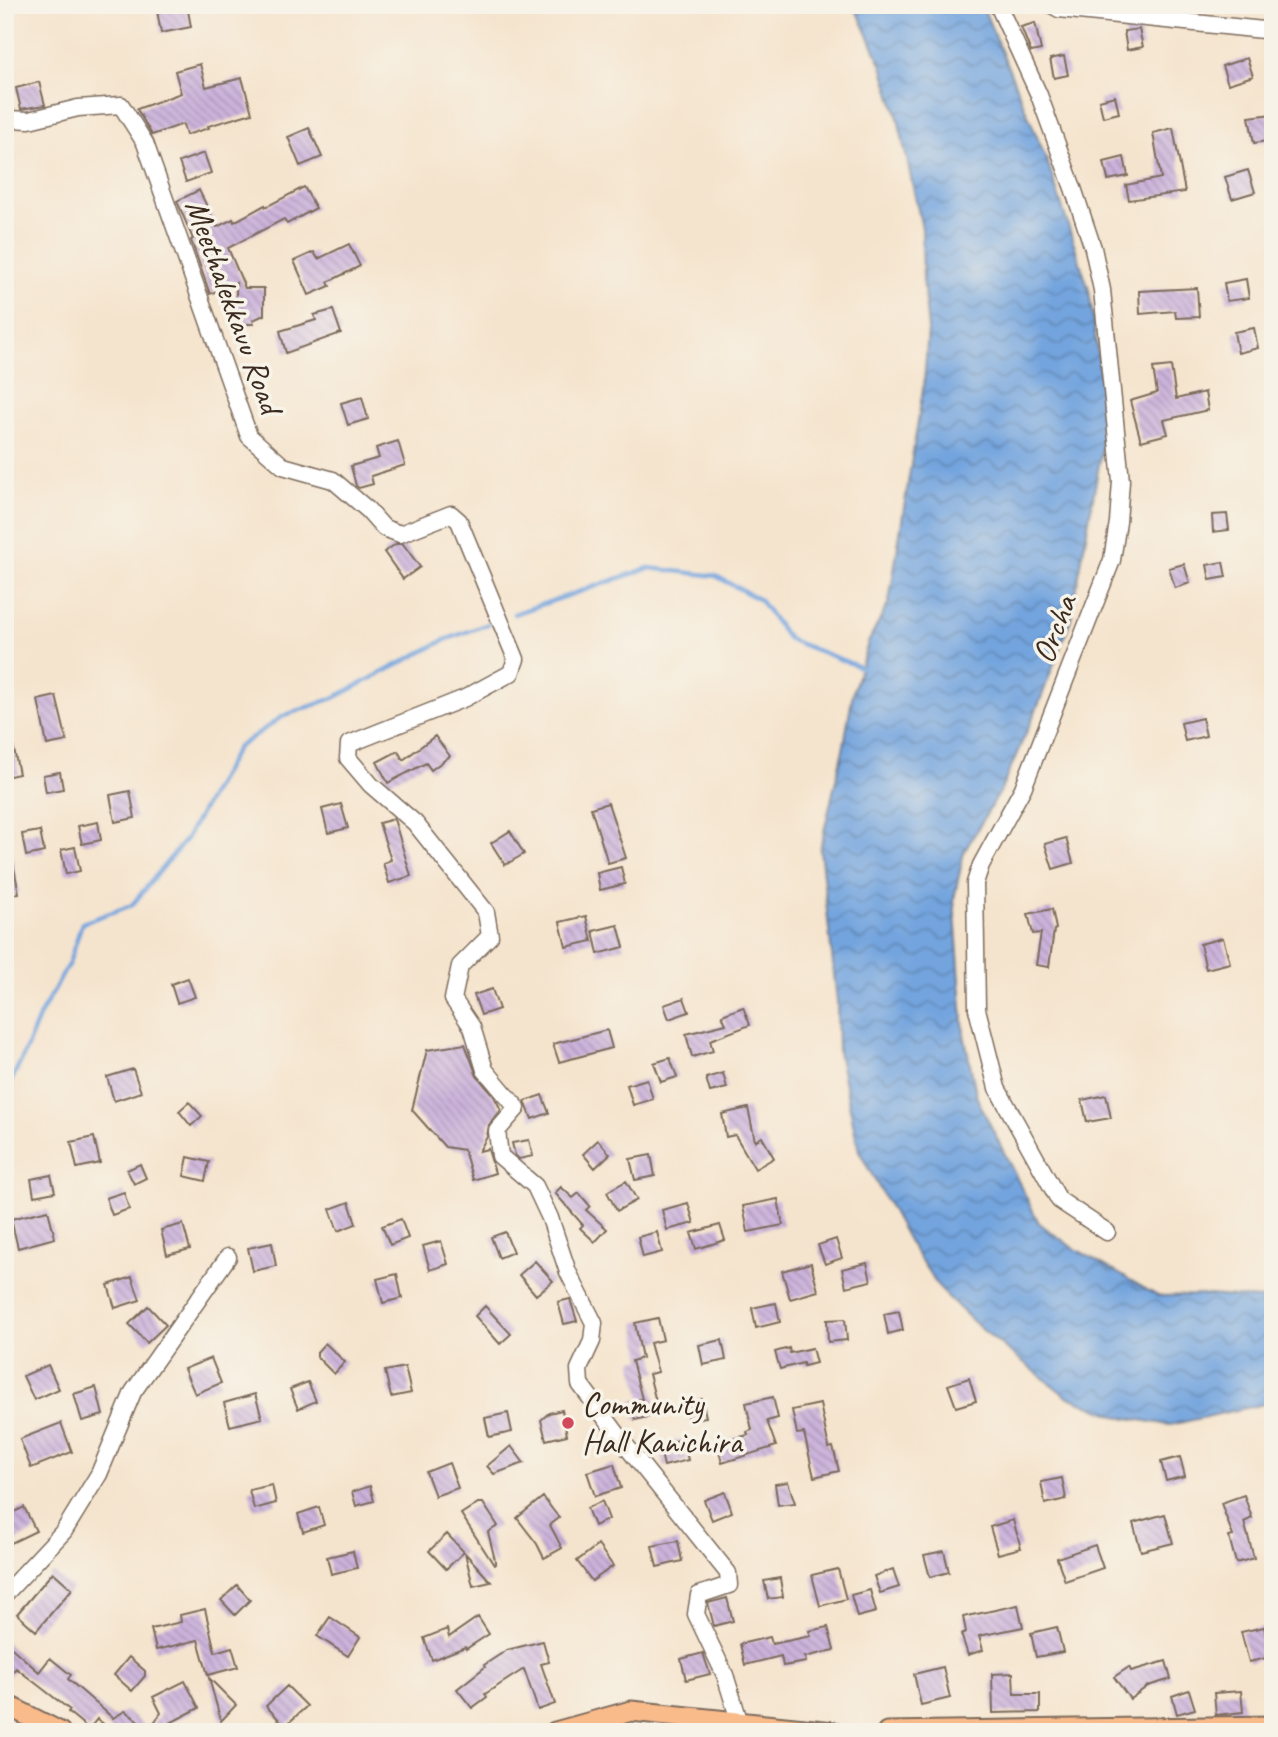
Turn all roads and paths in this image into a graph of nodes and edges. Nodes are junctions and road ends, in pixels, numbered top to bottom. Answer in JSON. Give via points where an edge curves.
{"nodes":[{"id":1,"x":998,"y":5,"type":"edge"},
{"id":2,"x":1052,"y":5,"type":"edge"},
{"id":3,"x":1273,"y":31,"type":"edge"},
{"id":4,"x":5,"y":114,"type":"edge"},
{"id":5,"x":1107,"y":1231,"type":"dead end"},
{"id":6,"x":228,"y":1256,"type":"dead end"},
{"id":7,"x":5,"y":1594,"type":"edge"},
{"id":8,"x":5,"y":1704,"type":"edge"},
{"id":9,"x":739,"y":1720,"type":"junction"},
{"id":10,"x":1273,"y":1726,"type":"edge"},
{"id":11,"x":790,"y":1729,"type":"edge"},
{"id":12,"x":60,"y":1732,"type":"edge"},
{"id":13,"x":555,"y":1732,"type":"edge"},
{"id":14,"x":834,"y":1732,"type":"edge"},
{"id":15,"x":887,"y":1732,"type":"edge"}],
"edges":[{"from":1,"to":5,"type":"street","name":"Orcha","via":[[1038,95],[1093,247],[1104,303],[1121,481],[1112,560],[1023,788],[975,883],[977,1009],[997,1088],[1022,1137],[1059,1200]]},
{"from":2,"to":3,"type":"street"},
{"from":4,"to":9,"type":"street","name":"Meethalekkavu Road","via":[[8,119],[29,120],[78,108],[121,105],[145,143],[249,436],[283,466],[333,480],[384,528],[400,534],[450,514],[460,521],[516,659],[511,673],[465,698],[349,744],[348,758],[415,823],[486,912],[490,936],[460,966],[453,999],[472,1027],[485,1070],[517,1108],[498,1131],[500,1156],[534,1186],[594,1323],[592,1341],[579,1369],[580,1384],[728,1573],[729,1585],[699,1595],[696,1615],[725,1675]]},
{"from":6,"to":7,"type":"street","via":[[133,1392],[99,1474],[64,1531]]},
{"from":8,"to":12,"type":"main road"},
{"from":9,"to":11,"type":"main road"},
{"from":9,"to":13,"type":"main road","via":[[631,1711]]},
{"from":10,"to":15,"type":"main road"},
{"from":11,"to":14,"type":"main road"}]}
